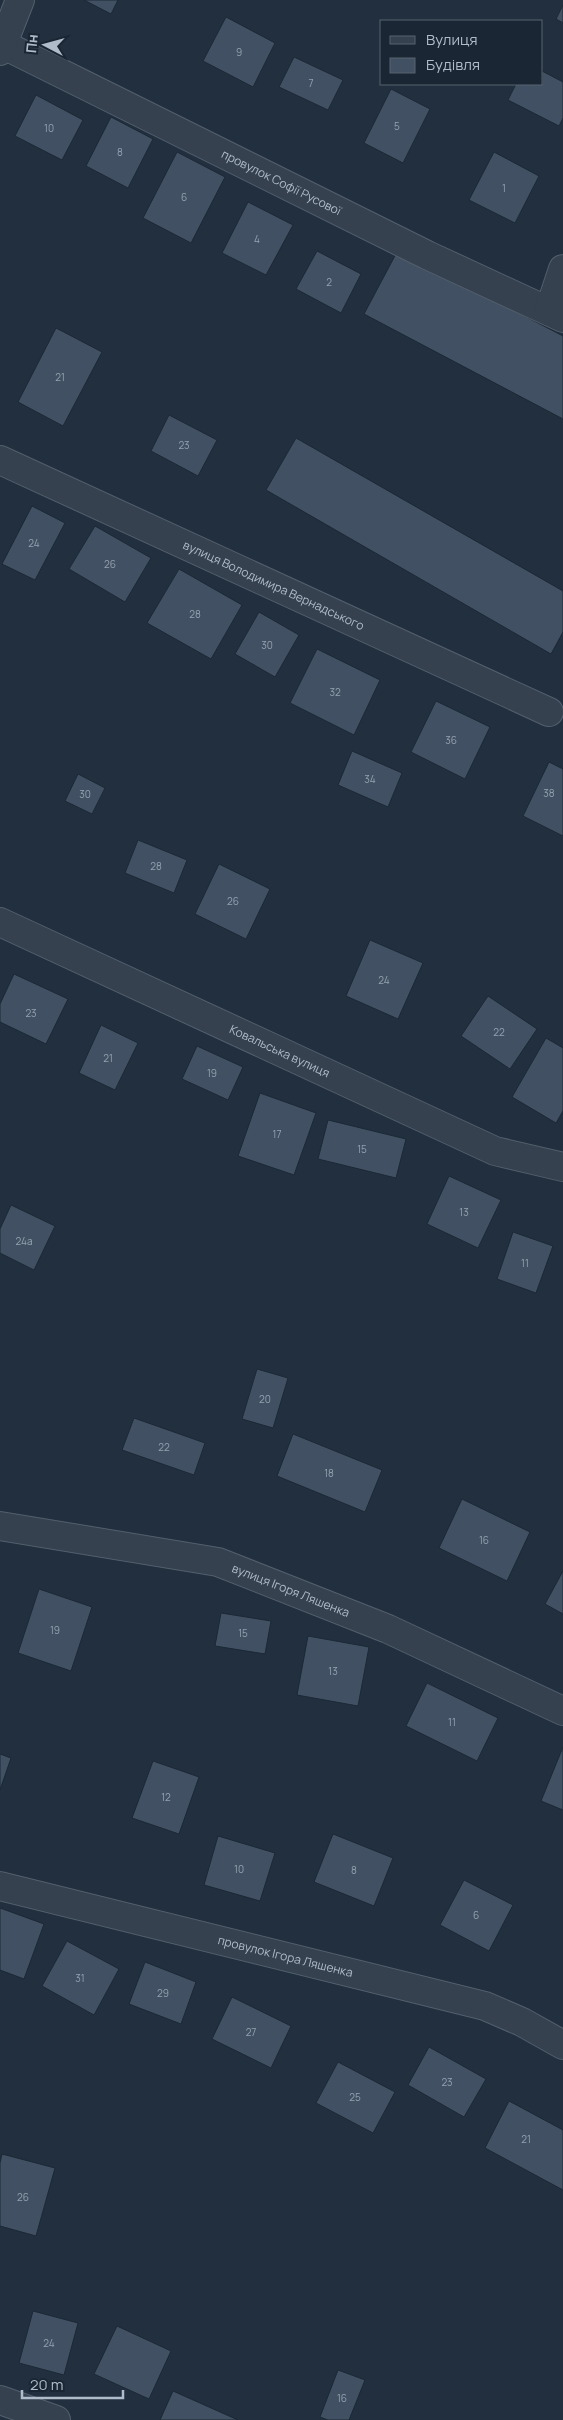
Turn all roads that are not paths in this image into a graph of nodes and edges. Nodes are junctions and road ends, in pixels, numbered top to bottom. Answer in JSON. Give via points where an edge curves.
{"nodes":[{"id":1,"x":20,"y":0,"type":"edge"},
{"id":2,"x":1,"y":46,"type":"edge"},
{"id":3,"x":563,"y":269,"type":"edge"},
{"id":4,"x":556,"y":315,"type":"edge"},
{"id":5,"x":0,"y":460,"type":"edge"},
{"id":6,"x":549,"y":712,"type":"dead end"},
{"id":7,"x":0,"y":922,"type":"edge"},
{"id":8,"x":563,"y":1167,"type":"edge"},
{"id":9,"x":0,"y":1526,"type":"edge"},
{"id":10,"x":563,"y":1711,"type":"edge"},
{"id":11,"x":0,"y":1886,"type":"edge"},
{"id":12,"x":563,"y":2045,"type":"edge"},
{"id":13,"x":0,"y":2400,"type":"edge"},
{"id":14,"x":56,"y":2420,"type":"edge"}],
"edges":[{"from":1,"to":2,"type":"street"},
{"from":2,"to":4,"type":"street","name":"провулок Софії Русової"},
{"from":3,"to":4,"type":"street"},
{"from":5,"to":6,"type":"street","name":"вулиця Володимира Вернадського"},
{"from":7,"to":8,"type":"street","name":"Ковальська вулиця","via":[[495,1151]]},
{"from":9,"to":10,"type":"street","name":"вулиця Ігоря Ляшенка","via":[[218,1562],[388,1629]]},
{"from":11,"to":12,"type":"street","name":"провулок Ігора Ляшенка","via":[[485,2006]]},
{"from":13,"to":14,"type":"street"}]}
